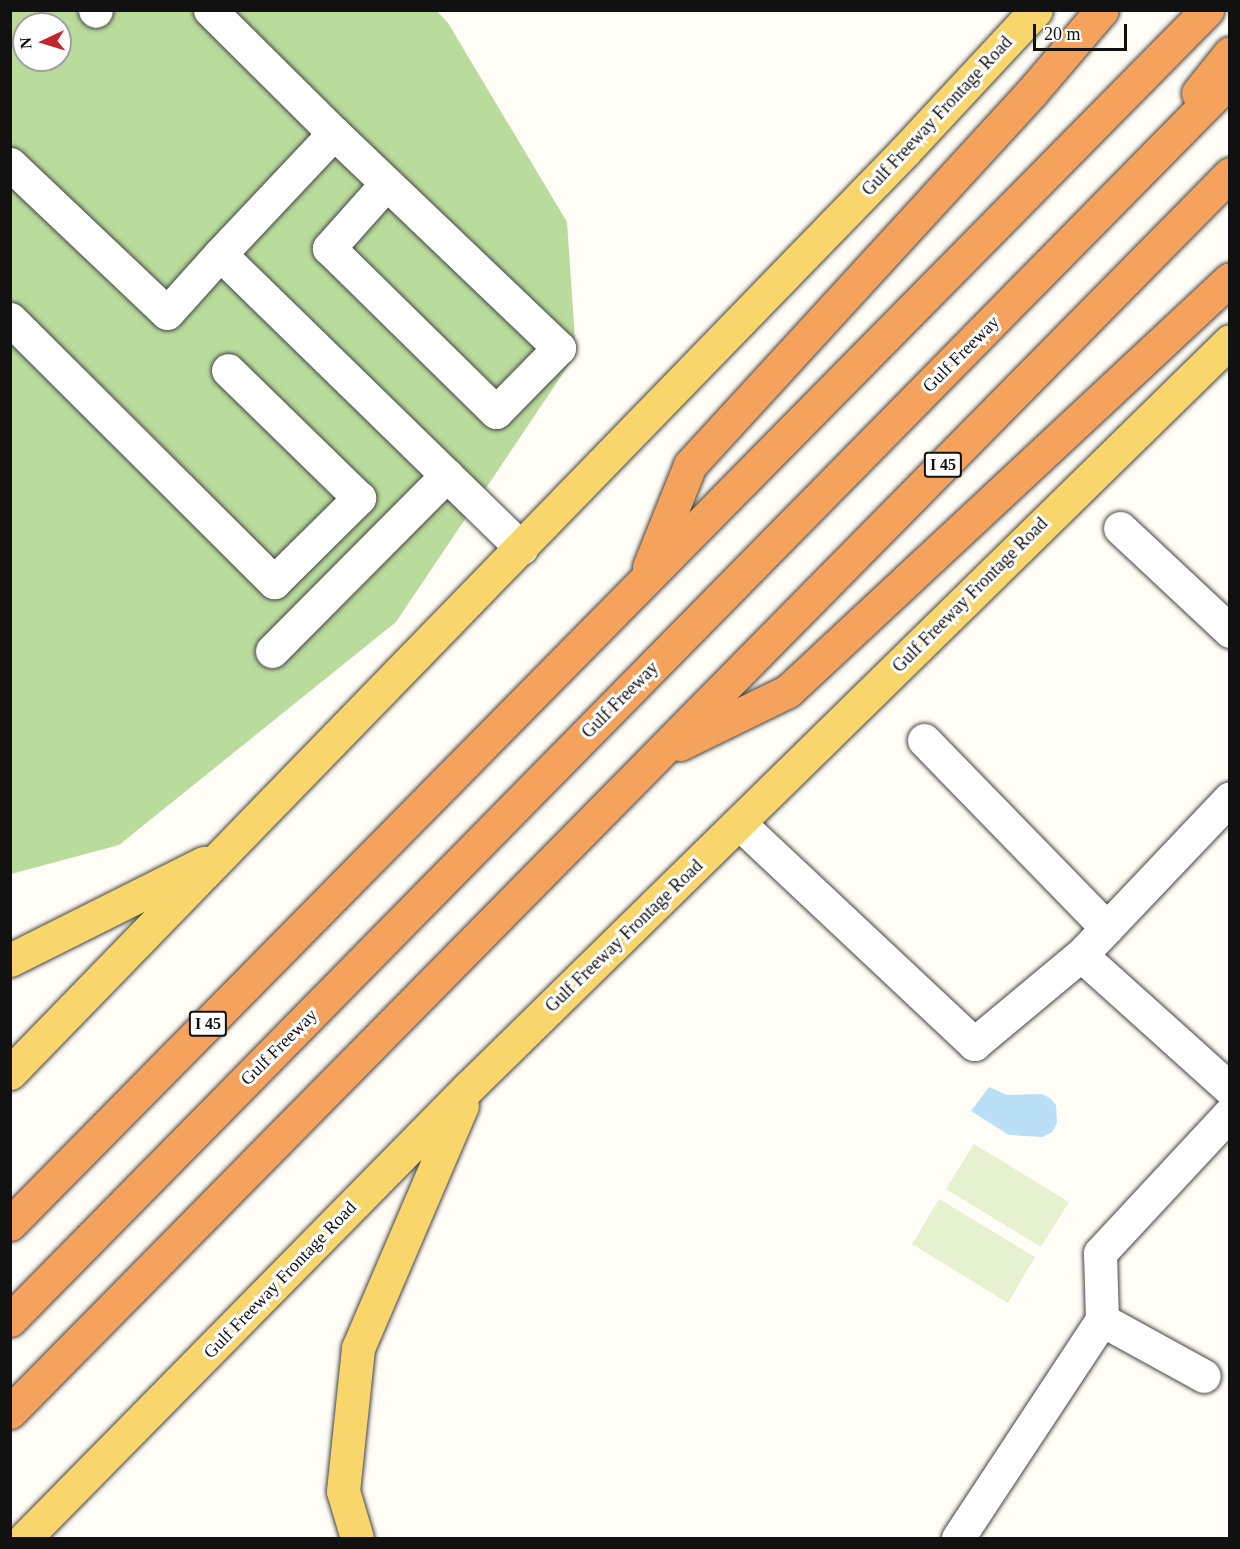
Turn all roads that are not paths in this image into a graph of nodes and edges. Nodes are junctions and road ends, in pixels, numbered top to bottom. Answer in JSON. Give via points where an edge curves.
{"nodes":[{"id":1,"x":210,"y":10,"type":"edge"},
{"id":2,"x":1036,"y":10,"type":"edge"},
{"id":3,"x":1102,"y":10,"type":"edge"},
{"id":4,"x":1207,"y":10,"type":"edge"},
{"id":5,"x":1230,"y":54,"type":"edge"},
{"id":6,"x":1230,"y":80,"type":"edge"},
{"id":7,"x":1230,"y":112,"type":"edge"},
{"id":8,"x":334,"y":133,"type":"junction"},
{"id":9,"x":10,"y":164,"type":"edge"},
{"id":10,"x":1230,"y":174,"type":"edge"},
{"id":11,"x":386,"y":184,"type":"junction"},
{"id":12,"x":1116,"y":196,"type":"junction"},
{"id":13,"x":220,"y":254,"type":"junction"},
{"id":14,"x":1230,"y":279,"type":"edge"},
{"id":15,"x":10,"y":319,"type":"edge"},
{"id":16,"x":1225,"y":354,"type":"edge"},
{"id":17,"x":228,"y":370,"type":"dead end"},
{"id":18,"x":447,"y":475,"type":"junction"},
{"id":19,"x":1120,"y":528,"type":"dead end"},
{"id":20,"x":521,"y":548,"type":"junction"},
{"id":21,"x":642,"y":583,"type":"junction"},
{"id":22,"x":1230,"y":631,"type":"edge"},
{"id":23,"x":272,"y":651,"type":"dead end"},
{"id":24,"x":924,"y":740,"type":"dead end"},
{"id":25,"x":657,"y":755,"type":"junction"},
{"id":26,"x":1230,"y":798,"type":"edge"},
{"id":27,"x":739,"y":823,"type":"junction"},
{"id":28,"x":227,"y":851,"type":"junction"},
{"id":29,"x":1107,"y":928,"type":"junction"},
{"id":30,"x":1081,"y":955,"type":"junction"},
{"id":31,"x":10,"y":960,"type":"edge"},
{"id":32,"x":10,"y":1073,"type":"edge"},
{"id":33,"x":470,"y":1086,"type":"junction"},
{"id":34,"x":1230,"y":1089,"type":"edge"},
{"id":35,"x":1230,"y":1113,"type":"edge"},
{"id":36,"x":10,"y":1224,"type":"edge"},
{"id":37,"x":10,"y":1320,"type":"edge"},
{"id":38,"x":1102,"y":1320,"type":"junction"},
{"id":39,"x":1204,"y":1376,"type":"dead end"},
{"id":40,"x":10,"y":1412,"type":"edge"},
{"id":41,"x":26,"y":1539,"type":"edge"},
{"id":42,"x":357,"y":1539,"type":"edge"},
{"id":43,"x":958,"y":1539,"type":"edge"}],
"edges":[{"from":1,"to":8,"type":"street"},
{"from":2,"to":20,"type":"main road","name":"Gulf Freeway Frontage Road"},
{"from":3,"to":21,"type":"highway","via":[[690,465]]},
{"from":4,"to":21,"type":"highway","number":"I 45"},
{"from":5,"to":12,"type":"highway"},
{"from":6,"to":12,"type":"highway","name":"Gulf Freeway"},
{"from":7,"to":12,"type":"highway"},
{"from":8,"to":11,"type":"street"},
{"from":8,"to":13,"type":"street"},
{"from":9,"to":13,"type":"street","via":[[167,313]]},
{"from":10,"to":25,"type":"highway","number":"I 45"},
{"from":11,"to":11,"type":"street","via":[[559,348],[496,412],[329,248]]},
{"from":12,"to":37,"type":"highway","name":"Gulf Freeway"},
{"from":13,"to":18,"type":"street"},
{"from":14,"to":25,"type":"highway","via":[[788,691]]},
{"from":15,"to":17,"type":"street","via":[[274,582],[359,498]]},
{"from":16,"to":27,"type":"main road","name":"Gulf Freeway Frontage Road"},
{"from":18,"to":20,"type":"street"},
{"from":18,"to":23,"type":"street"},
{"from":19,"to":22,"type":"street"},
{"from":20,"to":28,"type":"main road","name":"Gulf Freeway Frontage Road"},
{"from":21,"to":36,"type":"highway","number":"I 45"},
{"from":24,"to":29,"type":"street"},
{"from":25,"to":40,"type":"highway","number":"I 45"},
{"from":26,"to":29,"type":"street"},
{"from":27,"to":30,"type":"street","via":[[974,1044]]},
{"from":27,"to":33,"type":"main road","name":"Gulf Freeway Frontage Road"},
{"from":28,"to":31,"type":"main road"},
{"from":28,"to":32,"type":"main road","name":"Gulf Freeway Frontage Road"},
{"from":29,"to":30,"type":"street"},
{"from":30,"to":34,"type":"street"},
{"from":33,"to":41,"type":"main road","name":"Gulf Freeway Frontage Road"},
{"from":33,"to":42,"type":"main road","via":[[358,1348],[344,1491]]},
{"from":35,"to":38,"type":"street","via":[[1100,1253]]},
{"from":38,"to":39,"type":"street"},
{"from":38,"to":43,"type":"street"}]}
